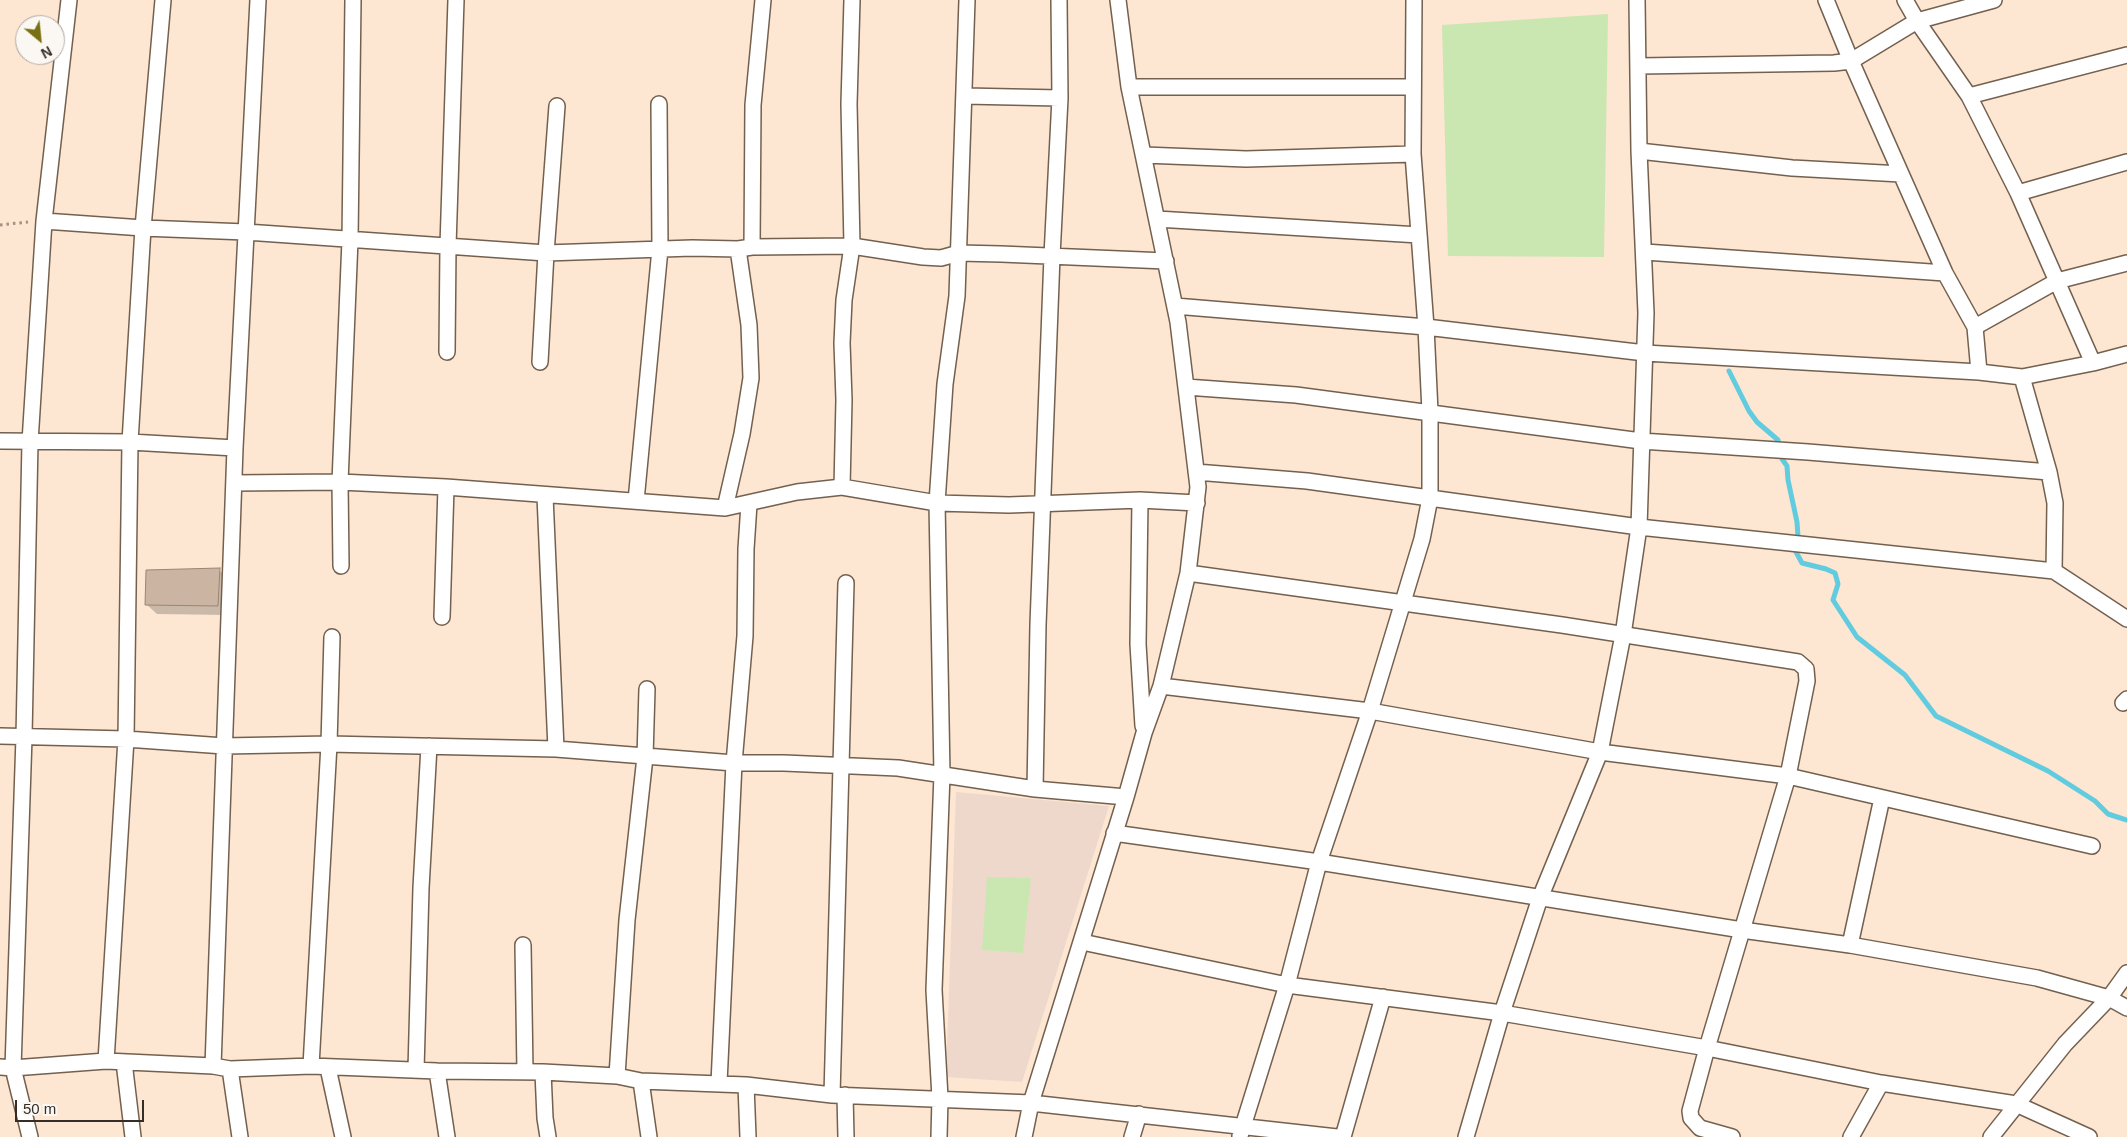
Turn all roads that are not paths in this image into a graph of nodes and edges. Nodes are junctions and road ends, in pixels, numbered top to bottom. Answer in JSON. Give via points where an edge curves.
{"nodes":[{"id":1,"x":69,"y":0,"type":"edge"},
{"id":2,"x":163,"y":0,"type":"edge"},
{"id":3,"x":258,"y":0,"type":"edge"},
{"id":4,"x":353,"y":0,"type":"edge"},
{"id":5,"x":456,"y":0,"type":"edge"},
{"id":6,"x":763,"y":0,"type":"edge"},
{"id":7,"x":852,"y":0,"type":"edge"},
{"id":8,"x":966,"y":0,"type":"edge"},
{"id":9,"x":1059,"y":0,"type":"edge"},
{"id":10,"x":1118,"y":0,"type":"edge"},
{"id":11,"x":1414,"y":0,"type":"edge"},
{"id":12,"x":1637,"y":0,"type":"edge"},
{"id":13,"x":1826,"y":0,"type":"edge"},
{"id":14,"x":1905,"y":0,"type":"edge"},
{"id":15,"x":1994,"y":0,"type":"edge"},
{"id":16,"x":1917,"y":21,"type":"junction"},
{"id":17,"x":2127,"y":55,"type":"edge"},
{"id":18,"x":1851,"y":61,"type":"junction"},
{"id":19,"x":1639,"y":66,"type":"junction"},
{"id":20,"x":1129,"y":87,"type":"junction"},
{"id":21,"x":1412,"y":87,"type":"junction"},
{"id":22,"x":965,"y":96,"type":"junction"},
{"id":23,"x":1969,"y":96,"type":"junction"},
{"id":24,"x":1060,"y":98,"type":"junction"},
{"id":25,"x":659,"y":104,"type":"dead end"},
{"id":26,"x":557,"y":106,"type":"dead end"},
{"id":27,"x":1639,"y":150,"type":"junction"},
{"id":28,"x":1414,"y":154,"type":"junction"},
{"id":29,"x":1144,"y":155,"type":"junction"},
{"id":30,"x":2127,"y":162,"type":"edge"},
{"id":31,"x":1901,"y":174,"type":"junction"},
{"id":32,"x":2018,"y":193,"type":"junction"},
{"id":33,"x":1157,"y":219,"type":"junction"},
{"id":34,"x":44,"y":221,"type":"junction"},
{"id":35,"x":143,"y":228,"type":"junction"},
{"id":36,"x":246,"y":232,"type":"junction"},
{"id":37,"x":1419,"y":235,"type":"junction"},
{"id":38,"x":350,"y":240,"type":"junction"},
{"id":39,"x":448,"y":246,"type":"junction"},
{"id":40,"x":852,"y":246,"type":"junction"},
{"id":41,"x":745,"y":248,"type":"junction"},
{"id":42,"x":660,"y":249,"type":"junction"},
{"id":43,"x":1645,"y":252,"type":"junction"},
{"id":44,"x":546,"y":253,"type":"junction"},
{"id":45,"x":959,"y":253,"type":"junction"},
{"id":46,"x":1052,"y":256,"type":"junction"},
{"id":47,"x":1166,"y":261,"type":"junction"},
{"id":48,"x":2127,"y":263,"type":"edge"},
{"id":49,"x":1945,"y":273,"type":"junction"},
{"id":50,"x":2057,"y":281,"type":"junction"},
{"id":51,"x":1175,"y":306,"type":"junction"},
{"id":52,"x":1426,"y":327,"type":"junction"},
{"id":53,"x":1975,"y":327,"type":"junction"},
{"id":54,"x":447,"y":352,"type":"dead end"},
{"id":55,"x":1645,"y":353,"type":"junction"},
{"id":56,"x":2127,"y":354,"type":"edge"},
{"id":57,"x":540,"y":362,"type":"dead end"},
{"id":58,"x":2093,"y":363,"type":"junction"},
{"id":59,"x":1979,"y":372,"type":"junction"},
{"id":60,"x":2022,"y":377,"type":"junction"},
{"id":61,"x":1186,"y":387,"type":"junction"},
{"id":62,"x":1430,"y":412,"type":"junction"},
{"id":63,"x":0,"y":441,"type":"edge"},
{"id":64,"x":1641,"y":441,"type":"junction"},
{"id":65,"x":30,"y":442,"type":"junction"},
{"id":66,"x":130,"y":442,"type":"junction"},
{"id":67,"x":235,"y":448,"type":"junction"},
{"id":68,"x":1196,"y":472,"type":"junction"},
{"id":69,"x":2049,"y":472,"type":"junction"},
{"id":70,"x":340,"y":482,"type":"junction"},
{"id":71,"x":234,"y":483,"type":"junction"},
{"id":72,"x":446,"y":487,"type":"junction"},
{"id":73,"x":842,"y":487,"type":"junction"},
{"id":74,"x":545,"y":496,"type":"junction"},
{"id":75,"x":1430,"y":498,"type":"junction"},
{"id":76,"x":1140,"y":500,"type":"junction"},
{"id":77,"x":636,"y":501,"type":"junction"},
{"id":78,"x":937,"y":503,"type":"junction"},
{"id":79,"x":1196,"y":503,"type":"junction"},
{"id":80,"x":749,"y":504,"type":"junction"},
{"id":81,"x":1043,"y":504,"type":"junction"},
{"id":82,"x":725,"y":508,"type":"junction"},
{"id":83,"x":1638,"y":527,"type":"junction"},
{"id":84,"x":341,"y":566,"type":"dead end"},
{"id":85,"x":2054,"y":571,"type":"junction"},
{"id":86,"x":1188,"y":573,"type":"junction"},
{"id":87,"x":846,"y":582,"type":"dead end"},
{"id":88,"x":1403,"y":602,"type":"junction"},
{"id":89,"x":442,"y":617,"type":"dead end"},
{"id":90,"x":2127,"y":619,"type":"edge"},
{"id":91,"x":1623,"y":635,"type":"junction"},
{"id":92,"x":332,"y":637,"type":"dead end"},
{"id":93,"x":1161,"y":686,"type":"junction"},
{"id":94,"x":647,"y":689,"type":"dead end"},
{"id":95,"x":1370,"y":711,"type":"junction"},
{"id":96,"x":1144,"y":733,"type":"junction"},
{"id":97,"x":0,"y":736,"type":"edge"},
{"id":98,"x":24,"y":737,"type":"junction"},
{"id":99,"x":126,"y":739,"type":"junction"},
{"id":100,"x":329,"y":744,"type":"junction"},
{"id":101,"x":224,"y":746,"type":"junction"},
{"id":102,"x":429,"y":746,"type":"junction"},
{"id":103,"x":556,"y":749,"type":"junction"},
{"id":104,"x":1600,"y":752,"type":"junction"},
{"id":105,"x":645,"y":757,"type":"junction"},
{"id":106,"x":734,"y":763,"type":"junction"},
{"id":107,"x":841,"y":765,"type":"junction"},
{"id":108,"x":942,"y":774,"type":"junction"},
{"id":109,"x":1788,"y":776,"type":"junction"},
{"id":110,"x":1034,"y":789,"type":"junction"},
{"id":111,"x":1126,"y":797,"type":"junction"},
{"id":112,"x":1882,"y":798,"type":"junction"},
{"id":113,"x":1114,"y":833,"type":"junction"},
{"id":114,"x":2092,"y":846,"type":"dead end"},
{"id":115,"x":1319,"y":862,"type":"junction"},
{"id":116,"x":1540,"y":898,"type":"junction"},
{"id":117,"x":1742,"y":930,"type":"junction"},
{"id":118,"x":1082,"y":942,"type":"junction"},
{"id":119,"x":522,"y":945,"type":"dead end"},
{"id":120,"x":1850,"y":945,"type":"junction"},
{"id":121,"x":2127,"y":974,"type":"edge"},
{"id":122,"x":1287,"y":985,"type":"junction"},
{"id":123,"x":1383,"y":998,"type":"junction"},
{"id":124,"x":2109,"y":998,"type":"junction"},
{"id":125,"x":2127,"y":1008,"type":"edge"},
{"id":126,"x":1502,"y":1012,"type":"junction"},
{"id":127,"x":1707,"y":1048,"type":"junction"},
{"id":128,"x":106,"y":1061,"type":"junction"},
{"id":129,"x":124,"y":1062,"type":"junction"},
{"id":130,"x":212,"y":1066,"type":"junction"},
{"id":131,"x":311,"y":1066,"type":"junction"},
{"id":132,"x":7,"y":1068,"type":"edge"},
{"id":133,"x":328,"y":1068,"type":"junction"},
{"id":134,"x":230,"y":1069,"type":"junction"},
{"id":135,"x":416,"y":1070,"type":"junction"},
{"id":136,"x":437,"y":1072,"type":"junction"},
{"id":137,"x":525,"y":1072,"type":"junction"},
{"id":138,"x":543,"y":1072,"type":"junction"},
{"id":139,"x":616,"y":1076,"type":"junction"},
{"id":140,"x":641,"y":1081,"type":"junction"},
{"id":141,"x":1881,"y":1083,"type":"junction"},
{"id":142,"x":719,"y":1084,"type":"junction"},
{"id":143,"x":746,"y":1085,"type":"junction"},
{"id":144,"x":839,"y":1095,"type":"junction"},
{"id":145,"x":940,"y":1098,"type":"junction"},
{"id":146,"x":1031,"y":1104,"type":"junction"},
{"id":147,"x":2016,"y":1104,"type":"junction"},
{"id":148,"x":1139,"y":1114,"type":"junction"},
{"id":149,"x":1241,"y":1132,"type":"edge"},
{"id":150,"x":30,"y":1137,"type":"edge"},
{"id":151,"x":133,"y":1137,"type":"edge"},
{"id":152,"x":240,"y":1137,"type":"edge"},
{"id":153,"x":343,"y":1137,"type":"edge"},
{"id":154,"x":447,"y":1137,"type":"edge"},
{"id":155,"x":548,"y":1137,"type":"edge"},
{"id":156,"x":649,"y":1137,"type":"edge"},
{"id":157,"x":748,"y":1137,"type":"edge"},
{"id":158,"x":846,"y":1137,"type":"edge"},
{"id":159,"x":939,"y":1137,"type":"edge"},
{"id":160,"x":1024,"y":1137,"type":"edge"},
{"id":161,"x":1132,"y":1137,"type":"edge"},
{"id":162,"x":1337,"y":1137,"type":"edge"},
{"id":163,"x":1343,"y":1137,"type":"edge"},
{"id":164,"x":1466,"y":1137,"type":"edge"},
{"id":165,"x":1732,"y":1137,"type":"edge"},
{"id":166,"x":1851,"y":1137,"type":"edge"},
{"id":167,"x":1990,"y":1137,"type":"edge"},
{"id":168,"x":2089,"y":1137,"type":"edge"}],
"edges":[{"from":1,"to":34,"type":"street"},
{"from":2,"to":35,"type":"street"},
{"from":3,"to":36,"type":"street"},
{"from":4,"to":38,"type":"street"},
{"from":5,"to":39,"type":"street"},
{"from":6,"to":41,"type":"street","via":[[752,105]]},
{"from":7,"to":40,"type":"street"},
{"from":8,"to":22,"type":"street"},
{"from":9,"to":24,"type":"street"},
{"from":10,"to":20,"type":"street"},
{"from":11,"to":21,"type":"street"},
{"from":12,"to":19,"type":"street"},
{"from":13,"to":18,"type":"street"},
{"from":14,"to":16,"type":"street"},
{"from":15,"to":16,"type":"street"},
{"from":16,"to":18,"type":"street"},
{"from":16,"to":23,"type":"street"},
{"from":17,"to":23,"type":"street"},
{"from":18,"to":19,"type":"street","via":[[1834,64]]},
{"from":18,"to":31,"type":"street"},
{"from":19,"to":27,"type":"street"},
{"from":20,"to":21,"type":"street"},
{"from":20,"to":29,"type":"street"},
{"from":21,"to":28,"type":"street"},
{"from":22,"to":24,"type":"street"},
{"from":22,"to":45,"type":"street"},
{"from":23,"to":32,"type":"street"},
{"from":24,"to":46,"type":"street"},
{"from":25,"to":42,"type":"street"},
{"from":26,"to":44,"type":"street"},
{"from":27,"to":31,"type":"street","via":[[1792,168]]},
{"from":27,"to":43,"type":"street"},
{"from":28,"to":29,"type":"street","via":[[1246,159]]},
{"from":28,"to":37,"type":"street"},
{"from":29,"to":33,"type":"street"},
{"from":30,"to":32,"type":"street"},
{"from":31,"to":49,"type":"street"},
{"from":32,"to":50,"type":"street"},
{"from":33,"to":37,"type":"street"},
{"from":33,"to":47,"type":"street"},
{"from":34,"to":35,"type":"street"},
{"from":34,"to":65,"type":"street"},
{"from":35,"to":36,"type":"street"},
{"from":35,"to":66,"type":"street"},
{"from":36,"to":38,"type":"street"},
{"from":36,"to":67,"type":"street"},
{"from":37,"to":52,"type":"street"},
{"from":38,"to":39,"type":"street"},
{"from":38,"to":70,"type":"street"},
{"from":39,"to":44,"type":"street"},
{"from":39,"to":54,"type":"street"},
{"from":40,"to":41,"type":"street"},
{"from":40,"to":45,"type":"street","via":[[923,257],[941,258]]},
{"from":40,"to":73,"type":"street","via":[[842,343]]},
{"from":41,"to":42,"type":"street"},
{"from":41,"to":82,"type":"street","via":[[751,378]]},
{"from":42,"to":44,"type":"street"},
{"from":42,"to":77,"type":"street"},
{"from":43,"to":49,"type":"street"},
{"from":43,"to":55,"type":"street"},
{"from":44,"to":57,"type":"street"},
{"from":45,"to":46,"type":"street"},
{"from":45,"to":78,"type":"street"},
{"from":46,"to":47,"type":"street"},
{"from":46,"to":81,"type":"street"},
{"from":47,"to":51,"type":"street"},
{"from":48,"to":50,"type":"street"},
{"from":49,"to":53,"type":"street"},
{"from":50,"to":53,"type":"street"},
{"from":50,"to":58,"type":"street"},
{"from":51,"to":52,"type":"street"},
{"from":51,"to":61,"type":"street"},
{"from":52,"to":55,"type":"street"},
{"from":52,"to":62,"type":"street"},
{"from":53,"to":59,"type":"street"},
{"from":55,"to":59,"type":"street"},
{"from":55,"to":64,"type":"street"},
{"from":56,"to":58,"type":"street"},
{"from":58,"to":60,"type":"street"},
{"from":59,"to":60,"type":"street"},
{"from":60,"to":69,"type":"street"},
{"from":61,"to":62,"type":"street","via":[[1296,395]]},
{"from":61,"to":68,"type":"street"},
{"from":62,"to":64,"type":"street"},
{"from":62,"to":75,"type":"street"},
{"from":63,"to":65,"type":"street"},
{"from":64,"to":69,"type":"street"},
{"from":64,"to":83,"type":"street"},
{"from":65,"to":66,"type":"street"},
{"from":65,"to":98,"type":"street"},
{"from":66,"to":67,"type":"street"},
{"from":66,"to":99,"type":"street"},
{"from":67,"to":71,"type":"street"},
{"from":68,"to":75,"type":"street","via":[[1307,481]]},
{"from":68,"to":79,"type":"street"},
{"from":69,"to":85,"type":"street","via":[[2055,503]]},
{"from":70,"to":71,"type":"street"},
{"from":70,"to":72,"type":"street"},
{"from":70,"to":84,"type":"street"},
{"from":71,"to":101,"type":"street"},
{"from":72,"to":74,"type":"street"},
{"from":72,"to":89,"type":"street"},
{"from":73,"to":78,"type":"street"},
{"from":73,"to":80,"type":"street","via":[[797,492]]},
{"from":74,"to":77,"type":"street"},
{"from":74,"to":103,"type":"street"},
{"from":75,"to":83,"type":"street"},
{"from":75,"to":88,"type":"street","via":[[1422,539]]},
{"from":76,"to":79,"type":"street"},
{"from":76,"to":81,"type":"street"},
{"from":76,"to":96,"type":"street","via":[[1138,644]]},
{"from":77,"to":82,"type":"street"},
{"from":78,"to":81,"type":"street"},
{"from":78,"to":108,"type":"street"},
{"from":79,"to":86,"type":"street"},
{"from":80,"to":82,"type":"street"},
{"from":80,"to":106,"type":"street","via":[[745,636]]},
{"from":81,"to":110,"type":"street"},
{"from":83,"to":85,"type":"street"},
{"from":83,"to":91,"type":"street"},
{"from":85,"to":90,"type":"street"},
{"from":86,"to":88,"type":"street"},
{"from":86,"to":93,"type":"street"},
{"from":87,"to":107,"type":"street"},
{"from":88,"to":91,"type":"street"},
{"from":88,"to":95,"type":"street"},
{"from":91,"to":104,"type":"street"},
{"from":91,"to":109,"type":"street","via":[[1798,662],[1806,670],[1807,681]]},
{"from":92,"to":100,"type":"street"},
{"from":93,"to":95,"type":"street"},
{"from":93,"to":96,"type":"street"},
{"from":94,"to":105,"type":"street"},
{"from":95,"to":104,"type":"street"},
{"from":95,"to":115,"type":"street"},
{"from":96,"to":111,"type":"street"},
{"from":97,"to":98,"type":"street"},
{"from":98,"to":99,"type":"street"},
{"from":98,"to":132,"type":"street"},
{"from":99,"to":101,"type":"street"},
{"from":99,"to":128,"type":"street"},
{"from":100,"to":101,"type":"street"},
{"from":100,"to":102,"type":"street"},
{"from":100,"to":131,"type":"street"},
{"from":101,"to":130,"type":"street"},
{"from":102,"to":103,"type":"street"},
{"from":102,"to":135,"type":"street"},
{"from":103,"to":105,"type":"street"},
{"from":104,"to":109,"type":"street"},
{"from":104,"to":116,"type":"street"},
{"from":105,"to":106,"type":"street"},
{"from":105,"to":139,"type":"street","via":[[627,920]]},
{"from":106,"to":107,"type":"street"},
{"from":106,"to":142,"type":"street"},
{"from":107,"to":108,"type":"street"},
{"from":107,"to":144,"type":"street"},
{"from":108,"to":110,"type":"street"},
{"from":108,"to":145,"type":"street","via":[[934,990]]},
{"from":109,"to":112,"type":"street"},
{"from":109,"to":117,"type":"street"},
{"from":110,"to":111,"type":"street"},
{"from":111,"to":113,"type":"street"},
{"from":112,"to":114,"type":"street"},
{"from":112,"to":120,"type":"street"},
{"from":113,"to":115,"type":"street"},
{"from":113,"to":118,"type":"street"},
{"from":115,"to":116,"type":"street"},
{"from":115,"to":122,"type":"street"},
{"from":116,"to":117,"type":"street"},
{"from":116,"to":126,"type":"street"},
{"from":117,"to":120,"type":"street"},
{"from":117,"to":127,"type":"street"},
{"from":118,"to":122,"type":"street"},
{"from":118,"to":146,"type":"street"},
{"from":119,"to":137,"type":"street"},
{"from":120,"to":124,"type":"street","via":[[2036,978]]},
{"from":121,"to":124,"type":"street"},
{"from":122,"to":123,"type":"street"},
{"from":122,"to":149,"type":"street"},
{"from":123,"to":126,"type":"street"},
{"from":123,"to":163,"type":"street"},
{"from":124,"to":125,"type":"street"},
{"from":124,"to":147,"type":"street","via":[[2065,1044]]},
{"from":126,"to":127,"type":"street"},
{"from":126,"to":164,"type":"street"},
{"from":127,"to":141,"type":"street"},
{"from":127,"to":165,"type":"street","via":[[1690,1111],[1691,1118],[1700,1128]]},
{"from":128,"to":129,"type":"street"},
{"from":128,"to":132,"type":"street"},
{"from":129,"to":130,"type":"street"},
{"from":129,"to":151,"type":"street"},
{"from":130,"to":134,"type":"street"},
{"from":131,"to":133,"type":"street"},
{"from":131,"to":134,"type":"street"},
{"from":132,"to":150,"type":"street"},
{"from":133,"to":135,"type":"street"},
{"from":133,"to":153,"type":"street"},
{"from":134,"to":152,"type":"street"},
{"from":135,"to":136,"type":"street"},
{"from":136,"to":137,"type":"street"},
{"from":136,"to":154,"type":"street"},
{"from":137,"to":138,"type":"street"},
{"from":138,"to":139,"type":"street"},
{"from":138,"to":155,"type":"street"},
{"from":139,"to":140,"type":"street"},
{"from":140,"to":142,"type":"street"},
{"from":140,"to":156,"type":"street"},
{"from":141,"to":147,"type":"street"},
{"from":141,"to":166,"type":"street"},
{"from":142,"to":143,"type":"street"},
{"from":143,"to":144,"type":"street"},
{"from":143,"to":157,"type":"street"},
{"from":144,"to":145,"type":"street"},
{"from":144,"to":158,"type":"street"},
{"from":145,"to":146,"type":"street"},
{"from":145,"to":159,"type":"street"},
{"from":146,"to":148,"type":"street"},
{"from":146,"to":160,"type":"street"},
{"from":147,"to":167,"type":"street"},
{"from":147,"to":168,"type":"street"},
{"from":148,"to":149,"type":"street"},
{"from":148,"to":161,"type":"street"},
{"from":149,"to":162,"type":"street"}]}
